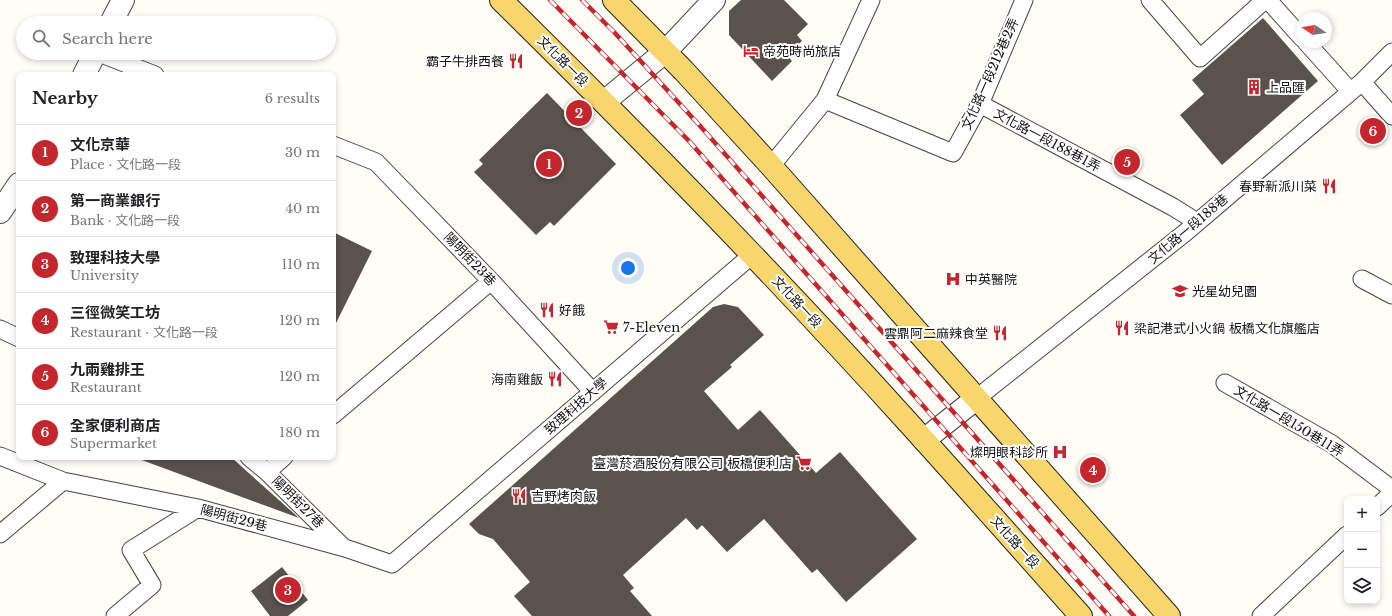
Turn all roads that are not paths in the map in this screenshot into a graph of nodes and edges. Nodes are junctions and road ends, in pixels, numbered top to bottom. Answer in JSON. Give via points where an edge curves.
{"nodes":[{"id":1,"x":123,"y":0,"type":"edge"},
{"id":2,"x":501,"y":0,"type":"edge"},
{"id":3,"x":614,"y":0,"type":"edge"},
{"id":4,"x":714,"y":0,"type":"edge"},
{"id":5,"x":871,"y":0,"type":"edge"},
{"id":6,"x":1024,"y":0,"type":"edge"},
{"id":7,"x":1150,"y":0,"type":"edge"},
{"id":8,"x":1267,"y":0,"type":"edge"},
{"id":9,"x":115,"y":16,"type":"edge"},
{"id":10,"x":1296,"y":31,"type":"edge"},
{"id":11,"x":1313,"y":48,"type":"edge"},
{"id":12,"x":666,"y":51,"type":"junction"},
{"id":13,"x":1392,"y":52,"type":"edge"},
{"id":14,"x":92,"y":60,"type":"edge"},
{"id":15,"x":117,"y":60,"type":"edge"},
{"id":16,"x":86,"y":72,"type":"edge"},
{"id":17,"x":147,"y":72,"type":"edge"},
{"id":18,"x":1356,"y":86,"type":"junction"},
{"id":19,"x":825,"y":100,"type":"junction"},
{"id":20,"x":604,"y":102,"type":"junction"},
{"id":21,"x":980,"y":104,"type":"junction"},
{"id":22,"x":1392,"y":116,"type":"edge"},
{"id":23,"x":336,"y":146,"type":"edge"},
{"id":24,"x":771,"y":166,"type":"junction"},
{"id":25,"x":16,"y":188,"type":"edge"},
{"id":26,"x":0,"y":212,"type":"edge"},
{"id":27,"x":1197,"y":222,"type":"junction"},
{"id":28,"x":752,"y":255,"type":"junction"},
{"id":29,"x":1362,"y":279,"type":"dead end"},
{"id":30,"x":490,"y":281,"type":"junction"},
{"id":31,"x":1392,"y":295,"type":"edge"},
{"id":32,"x":0,"y":330,"type":"edge"},
{"id":33,"x":16,"y":337,"type":"edge"},
{"id":34,"x":1225,"y":383,"type":"dead end"},
{"id":35,"x":593,"y":392,"type":"junction"},
{"id":36,"x":977,"y":398,"type":"junction"},
{"id":37,"x":336,"y":413,"type":"edge"},
{"id":38,"x":924,"y":440,"type":"junction"},
{"id":39,"x":0,"y":456,"type":"edge"},
{"id":40,"x":253,"y":460,"type":"edge"},
{"id":41,"x":281,"y":460,"type":"edge"},
{"id":42,"x":267,"y":472,"type":"junction"},
{"id":43,"x":63,"y":481,"type":"junction"},
{"id":44,"x":1392,"y":489,"type":"edge"},
{"id":45,"x":1392,"y":493,"type":"edge"},
{"id":46,"x":1380,"y":504,"type":"edge"},
{"id":47,"x":198,"y":508,"type":"junction"},
{"id":48,"x":0,"y":534,"type":"edge"},
{"id":49,"x":1344,"y":538,"type":"edge"},
{"id":50,"x":345,"y":548,"type":"junction"},
{"id":51,"x":400,"y":558,"type":"joint"},
{"id":52,"x":115,"y":616,"type":"edge"},
{"id":53,"x":1080,"y":616,"type":"edge"},
{"id":54,"x":1169,"y":616,"type":"edge"},
{"id":55,"x":1261,"y":616,"type":"edge"}],
"edges":[{"from":1,"to":9,"type":"street"},
{"from":2,"to":20,"type":"main road","name":"文化路一段"},
{"from":3,"to":12,"type":"main road"},
{"from":4,"to":12,"type":"street"},
{"from":5,"to":19,"type":"lane"},
{"from":6,"to":21,"type":"lane","name":"文化路一段212巷2弄"},
{"from":7,"to":8,"type":"lane","via":[[1200,58]]},
{"from":8,"to":10,"type":"lane"},
{"from":11,"to":18,"type":"lane"},
{"from":12,"to":20,"type":"street"},
{"from":12,"to":24,"type":"main road"},
{"from":13,"to":18,"type":"lane","name":"文化路一段188巷"},
{"from":14,"to":16,"type":"street"},
{"from":15,"to":17,"type":"lane"},
{"from":18,"to":22,"type":"lane"},
{"from":18,"to":27,"type":"lane","name":"文化路一段188巷"},
{"from":19,"to":21,"type":"lane","name":"文化路一段212巷2弄","via":[[953,152]]},
{"from":19,"to":24,"type":"lane"},
{"from":20,"to":28,"type":"main road","name":"文化路一段"},
{"from":21,"to":27,"type":"lane","name":"文化路一段188巷1弄"},
{"from":23,"to":30,"type":"lane","name":"陽明街23巷","via":[[376,162]]},
{"from":24,"to":36,"type":"main road"},
{"from":25,"to":26,"type":"street"},
{"from":27,"to":36,"type":"lane","name":"文化路一段188巷"},
{"from":28,"to":35,"type":"lane","name":"致理科技大學"},
{"from":28,"to":38,"type":"main road","name":"文化路一段"},
{"from":29,"to":31,"type":"lane"},
{"from":30,"to":35,"type":"lane","name":"陽明街23巷"},
{"from":30,"to":37,"type":"lane"},
{"from":32,"to":33,"type":"lane"},
{"from":34,"to":44,"type":"lane","name":"文化路一段150巷11弄","via":[[1332,444]]},
{"from":35,"to":51,"type":"lane","name":"致理科技大學"},
{"from":36,"to":38,"type":"street"},
{"from":36,"to":54,"type":"main road"},
{"from":38,"to":53,"type":"main road","name":"文化路一段"},
{"from":39,"to":43,"type":"lane","name":"陽明街29巷"},
{"from":40,"to":42,"type":"lane","name":"陽明街27巷"},
{"from":41,"to":42,"type":"lane"},
{"from":42,"to":50,"type":"lane","name":"陽明街27巷"},
{"from":43,"to":47,"type":"lane","name":"陽明街29巷"},
{"from":43,"to":48,"type":"lane"},
{"from":45,"to":46,"type":"lane"},
{"from":47,"to":50,"type":"lane","name":"陽明街29巷"},
{"from":47,"to":52,"type":"lane","via":[[131,550],[152,585]]},
{"from":49,"to":55,"type":"lane"},
{"from":50,"to":51,"type":"lane","name":"陽明街29巷","via":[[392,564]]}]}
